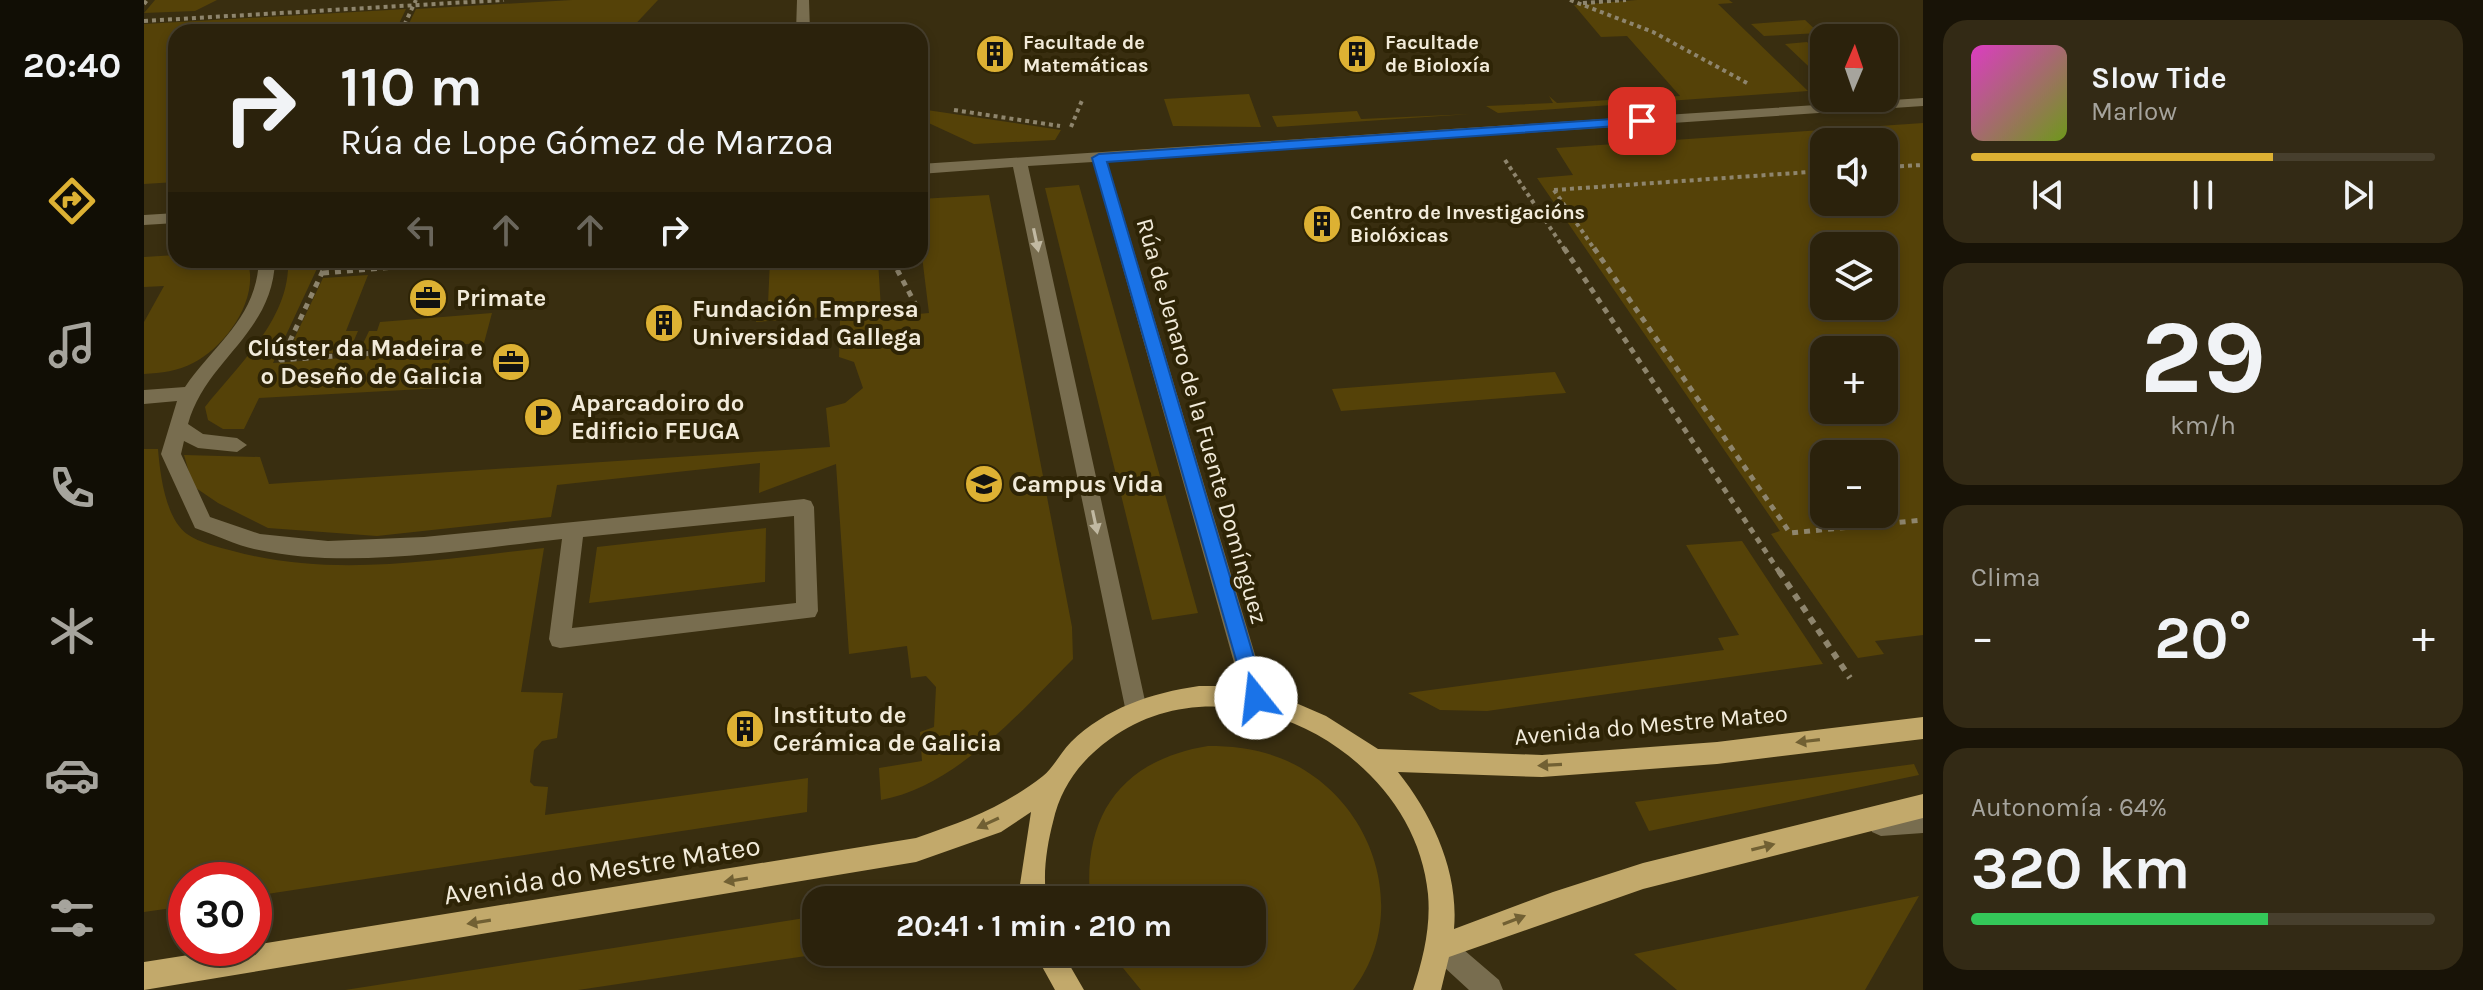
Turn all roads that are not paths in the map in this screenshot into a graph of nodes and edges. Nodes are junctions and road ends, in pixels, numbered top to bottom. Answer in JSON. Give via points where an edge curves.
{"nodes":[{"id":1,"x":803,"y":0,"type":"edge"},
{"id":2,"x":803,"y":24,"type":"edge"},
{"id":3,"x":1923,"y":102,"type":"edge"},
{"id":4,"x":1099,"y":158,"type":"junction"},
{"id":5,"x":1020,"y":164,"type":"junction"},
{"id":6,"x":928,"y":168,"type":"edge"},
{"id":7,"x":168,"y":218,"type":"edge"},
{"id":8,"x":144,"y":220,"type":"edge"},
{"id":9,"x":266,"y":268,"type":"edge"},
{"id":10,"x":190,"y":393,"type":"junction"},
{"id":11,"x":144,"y":397,"type":"edge"},
{"id":12,"x":179,"y":427,"type":"junction"},
{"id":13,"x":237,"y":445,"type":"dead end"},
{"id":14,"x":573,"y":531,"type":"junction"},
{"id":15,"x":1256,"y":698,"type":"junction"},
{"id":16,"x":1135,"y":710,"type":"junction"},
{"id":17,"x":1923,"y":726,"type":"edge"},
{"id":18,"x":1373,"y":760,"type":"junction"},
{"id":19,"x":1054,"y":782,"type":"junction"},
{"id":20,"x":1923,"y":806,"type":"edge"},
{"id":21,"x":1923,"y":821,"type":"edge"},
{"id":22,"x":1849,"y":826,"type":"junction"},
{"id":23,"x":1032,"y":886,"type":"edge"},
{"id":24,"x":1441,"y":947,"type":"junction"},
{"id":25,"x":1055,"y":966,"type":"edge"},
{"id":26,"x":144,"y":976,"type":"edge"},
{"id":27,"x":1070,"y":990,"type":"edge"},
{"id":28,"x":1427,"y":990,"type":"edge"},
{"id":29,"x":1489,"y":990,"type":"edge"}],
"edges":[{"from":1,"to":2,"type":"street"},
{"from":3,"to":4,"type":"street"},
{"from":4,"to":5,"type":"street"},
{"from":4,"to":15,"type":"street","name":"Rúa de Jenaro de la Fuente Domínguez"},
{"from":5,"to":6,"type":"street"},
{"from":5,"to":16,"type":"street","one_way":true},
{"from":7,"to":8,"type":"street"},
{"from":9,"to":10,"type":"street","via":[[261,303]]},
{"from":10,"to":11,"type":"street"},
{"from":10,"to":12,"type":"street"},
{"from":12,"to":13,"type":"street","via":[[198,441]]},
{"from":12,"to":14,"type":"street","via":[[171,454],[202,522],[259,542],[328,549]]},
{"from":14,"to":14,"type":"street","via":[[560,639],[807,611],[804,507]]},
{"from":15,"to":16,"type":"main road","via":[[1193,695]]},
{"from":15,"to":18,"type":"main road","via":[[1318,721]]},
{"from":16,"to":19,"type":"main road","via":[[1089,739]]},
{"from":17,"to":18,"type":"main road","name":"Avenida do Mestre Mateo","one_way":true,"via":[[1717,753],[1542,766]]},
{"from":18,"to":24,"type":"main road","via":[[1414,814],[1438,879]]},
{"from":19,"to":23,"type":"main road","via":[[1035,833]]},
{"from":19,"to":26,"type":"main road","name":"Avenida do Mestre Mateo","one_way":true,"via":[[992,824],[916,850]]},
{"from":20,"to":22,"type":"main road"},
{"from":21,"to":22,"type":"street"},
{"from":24,"to":22,"type":"main road","one_way":true,"via":[[1643,876]]},
{"from":24,"to":28,"type":"main road"},
{"from":24,"to":29,"type":"street"},
{"from":25,"to":27,"type":"main road"}]}
